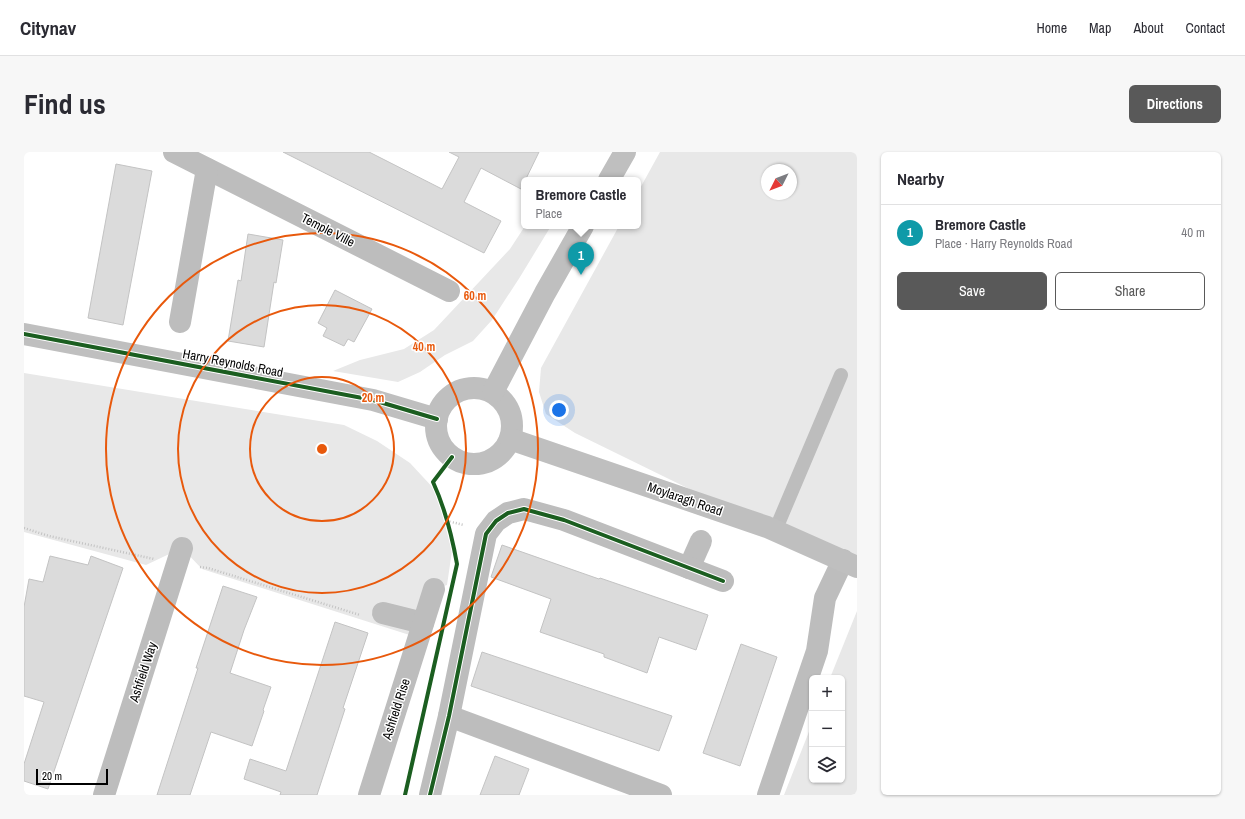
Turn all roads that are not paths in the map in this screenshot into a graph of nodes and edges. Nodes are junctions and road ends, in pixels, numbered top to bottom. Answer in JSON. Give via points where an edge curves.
{"nodes":[{"id":1,"x":174,"y":152,"type":"edge"},
{"id":2,"x":625,"y":152,"type":"edge"},
{"id":3,"x":207,"y":169,"type":"junction"},
{"id":4,"x":611,"y":177,"type":"edge"},
{"id":5,"x":581,"y":229,"type":"edge"},
{"id":6,"x":449,"y":290,"type":"dead end"},
{"id":7,"x":180,"y":322,"type":"dead end"},
{"id":8,"x":24,"y":334,"type":"edge"},
{"id":9,"x":841,"y":375,"type":"dead end"},
{"id":10,"x":493,"y":392,"type":"junction"},
{"id":11,"x":437,"y":419,"type":"junction"},
{"id":12,"x":510,"y":439,"type":"junction"},
{"id":13,"x":775,"y":531,"type":"junction"},
{"id":14,"x":701,"y":541,"type":"dead end"},
{"id":15,"x":180,"y":556,"type":"road end"},
{"id":16,"x":850,"y":563,"type":"edge"},
{"id":17,"x":689,"y":568,"type":"junction"},
{"id":18,"x":723,"y":581,"type":"dead end"},
{"id":19,"x":434,"y":588,"type":"dead end"},
{"id":20,"x":374,"y":615,"type":"road end"},
{"id":21,"x":423,"y":623,"type":"junction"},
{"id":22,"x":449,"y":716,"type":"junction"},
{"id":23,"x":104,"y":795,"type":"edge"},
{"id":24,"x":369,"y":795,"type":"edge"},
{"id":25,"x":430,"y":795,"type":"edge"},
{"id":26,"x":661,"y":795,"type":"edge"},
{"id":27,"x":768,"y":795,"type":"edge"}],
"edges":[{"from":1,"to":3,"type":"street","name":"Temple Ville"},
{"from":2,"to":4,"type":"street"},
{"from":3,"to":6,"type":"street","name":"Temple Ville"},
{"from":3,"to":7,"type":"street"},
{"from":5,"to":10,"type":"street"},
{"from":8,"to":11,"type":"street","name":"Harry Reynolds Road","via":[[373,400]]},
{"from":9,"to":13,"type":"lane"},
{"from":10,"to":11,"type":"street","via":[[482,388],[458,391],[448,398]]},
{"from":10,"to":12,"type":"street","via":[[508,408],[512,417]]},
{"from":11,"to":12,"type":"street","via":[[436,430],[444,449],[452,457],[463,462],[474,464],[496,457]]},
{"from":12,"to":13,"type":"street","name":"Moylaragh Road"},
{"from":13,"to":16,"type":"street","name":"Moylaragh Road"},
{"from":14,"to":17,"type":"street"},
{"from":15,"to":23,"type":"street","name":"Ashfield Way"},
{"from":16,"to":27,"type":"street","via":[[825,598],[817,651]]},
{"from":17,"to":18,"type":"street"},
{"from":17,"to":22,"type":"street","via":[[564,520],[524,509],[508,513],[496,520],[486,534]]},
{"from":19,"to":21,"type":"street","name":"Ashfield Rise"},
{"from":20,"to":21,"type":"street"},
{"from":21,"to":24,"type":"street","name":"Ashfield Rise"},
{"from":22,"to":25,"type":"street"},
{"from":22,"to":26,"type":"street"}]}
